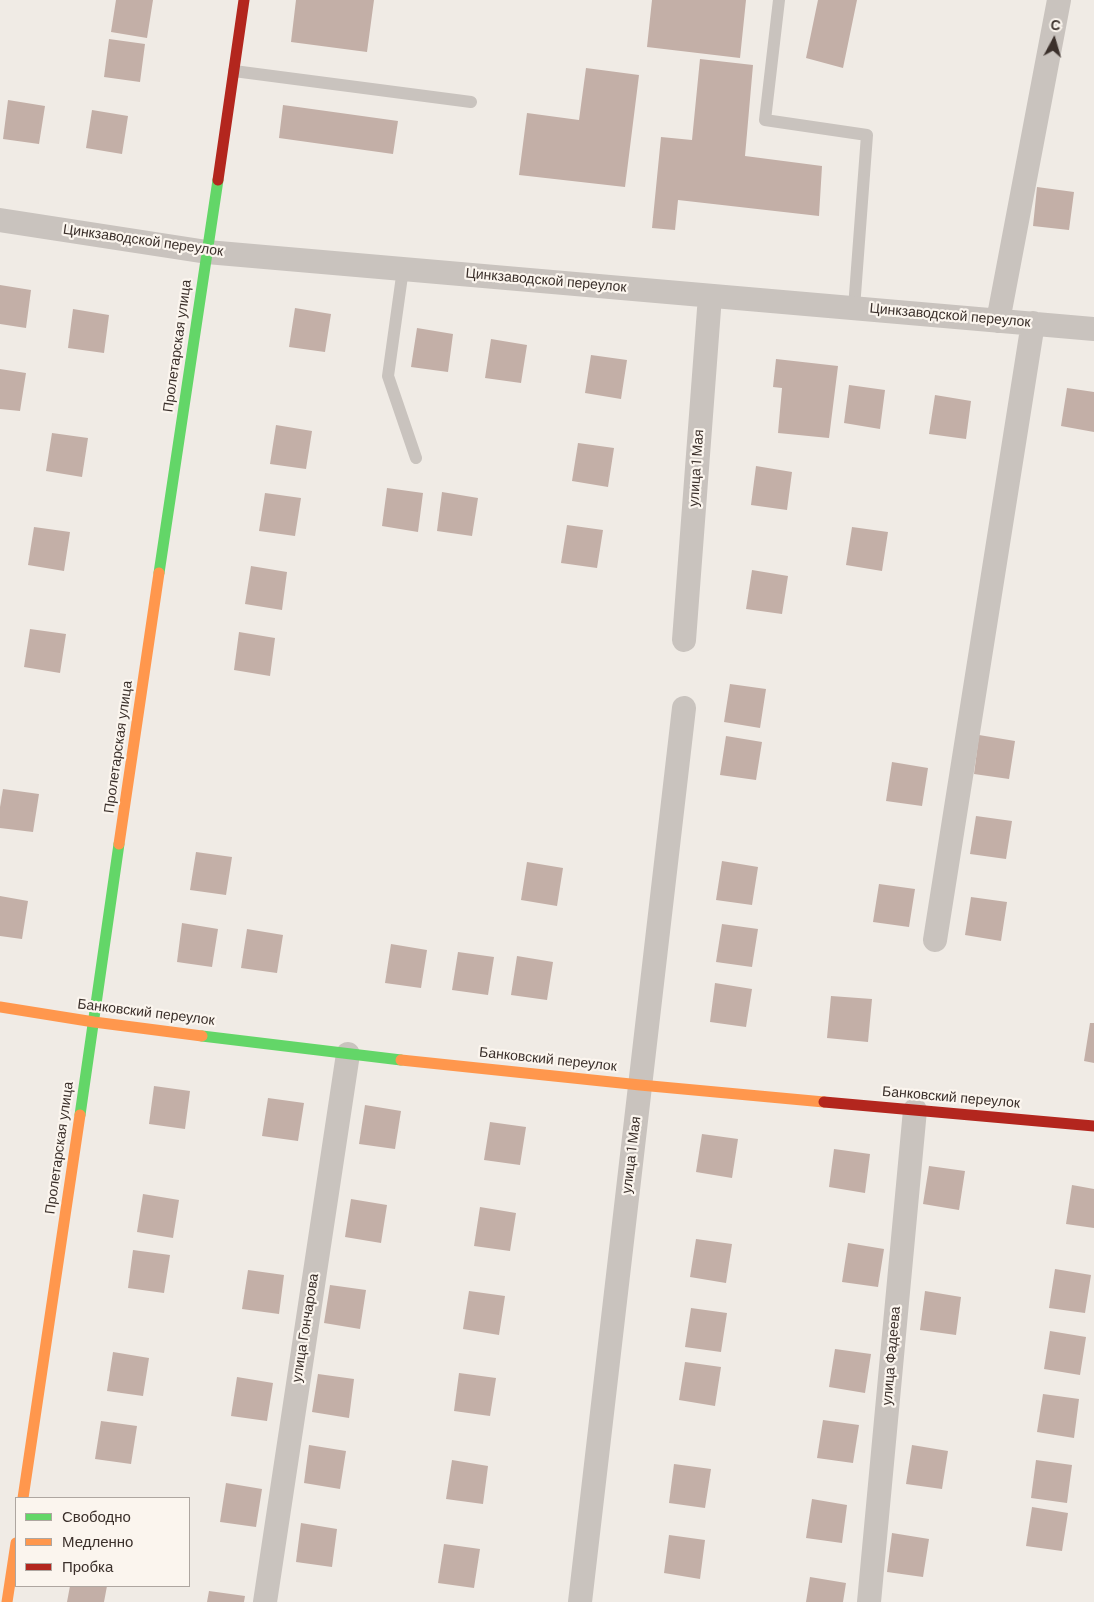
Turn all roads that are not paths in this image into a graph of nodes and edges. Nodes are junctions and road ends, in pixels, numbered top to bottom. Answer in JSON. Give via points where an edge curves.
{"nodes":[{"id":1,"x":244,"y":0,"type":"edge"},
{"id":2,"x":779,"y":0,"type":"edge"},
{"id":3,"x":1059,"y":0,"type":"edge"},
{"id":4,"x":234,"y":70,"type":"junction"},
{"id":5,"x":471,"y":102,"type":"dead end"},
{"id":6,"x":0,"y":220,"type":"edge"},
{"id":7,"x":207,"y":252,"type":"junction"},
{"id":8,"x":403,"y":269,"type":"junction"},
{"id":9,"x":710,"y":296,"type":"junction"},
{"id":10,"x":854,"y":308,"type":"junction"},
{"id":11,"x":998,"y":321,"type":"junction"},
{"id":12,"x":1033,"y":323,"type":"junction"},
{"id":13,"x":1094,"y":329,"type":"edge"},
{"id":14,"x":416,"y":458,"type":"dead end"},
{"id":15,"x":684,"y":640,"type":"dead end"},
{"id":16,"x":684,"y":708,"type":"dead end"},
{"id":17,"x":936,"y":940,"type":"dead end"},
{"id":18,"x":0,"y":1008,"type":"edge"},
{"id":19,"x":94,"y":1022,"type":"junction"},
{"id":20,"x":348,"y":1054,"type":"junction"},
{"id":21,"x":640,"y":1085,"type":"junction"},
{"id":22,"x":915,"y":1110,"type":"junction"},
{"id":23,"x":1094,"y":1126,"type":"edge"},
{"id":24,"x":23,"y":1497,"type":"edge"},
{"id":25,"x":15,"y":1550,"type":"edge"},
{"id":26,"x":7,"y":1602,"type":"edge"},
{"id":27,"x":264,"y":1602,"type":"edge"},
{"id":28,"x":580,"y":1602,"type":"edge"},
{"id":29,"x":869,"y":1602,"type":"edge"}],
"edges":[{"from":1,"to":4,"type":"main road","name":"Пролетарская улица"},
{"from":2,"to":10,"type":"lane","via":[[765,120],[866,135]]},
{"from":3,"to":11,"type":"street"},
{"from":4,"to":5,"type":"lane"},
{"from":4,"to":7,"type":"main road","name":"Пролетарская улица"},
{"from":6,"to":7,"type":"street","name":"Цинкзаводской переулок"},
{"from":7,"to":8,"type":"street","name":"Цинкзаводской переулок"},
{"from":7,"to":19,"type":"main road","name":"Пролетарская улица"},
{"from":8,"to":9,"type":"street","name":"Цинкзаводской переулок"},
{"from":8,"to":14,"type":"lane","via":[[388,376]]},
{"from":9,"to":10,"type":"street","name":"Цинкзаводской переулок"},
{"from":9,"to":15,"type":"street","name":"улица 1 Мая"},
{"from":10,"to":11,"type":"street","name":"Цинкзаводской переулок"},
{"from":11,"to":12,"type":"street","name":"Цинкзаводской переулок"},
{"from":12,"to":13,"type":"street","name":"Цинкзаводской переулок"},
{"from":12,"to":17,"type":"street"},
{"from":16,"to":21,"type":"street","name":"улица 1 Мая"},
{"from":18,"to":19,"type":"main road","name":"Банковский переулок"},
{"from":19,"to":20,"type":"main road","name":"Банковский переулок"},
{"from":19,"to":24,"type":"main road","name":"Пролетарская улица"},
{"from":20,"to":21,"type":"main road","name":"Банковский переулок"},
{"from":20,"to":27,"type":"street","name":"улица Гончарова"},
{"from":21,"to":22,"type":"main road","name":"Банковский переулок"},
{"from":21,"to":28,"type":"street","name":"улица 1 Мая"},
{"from":22,"to":23,"type":"main road","name":"Банковский переулок"},
{"from":22,"to":29,"type":"street","name":"улица Фадеева"},
{"from":25,"to":26,"type":"main road"}]}
